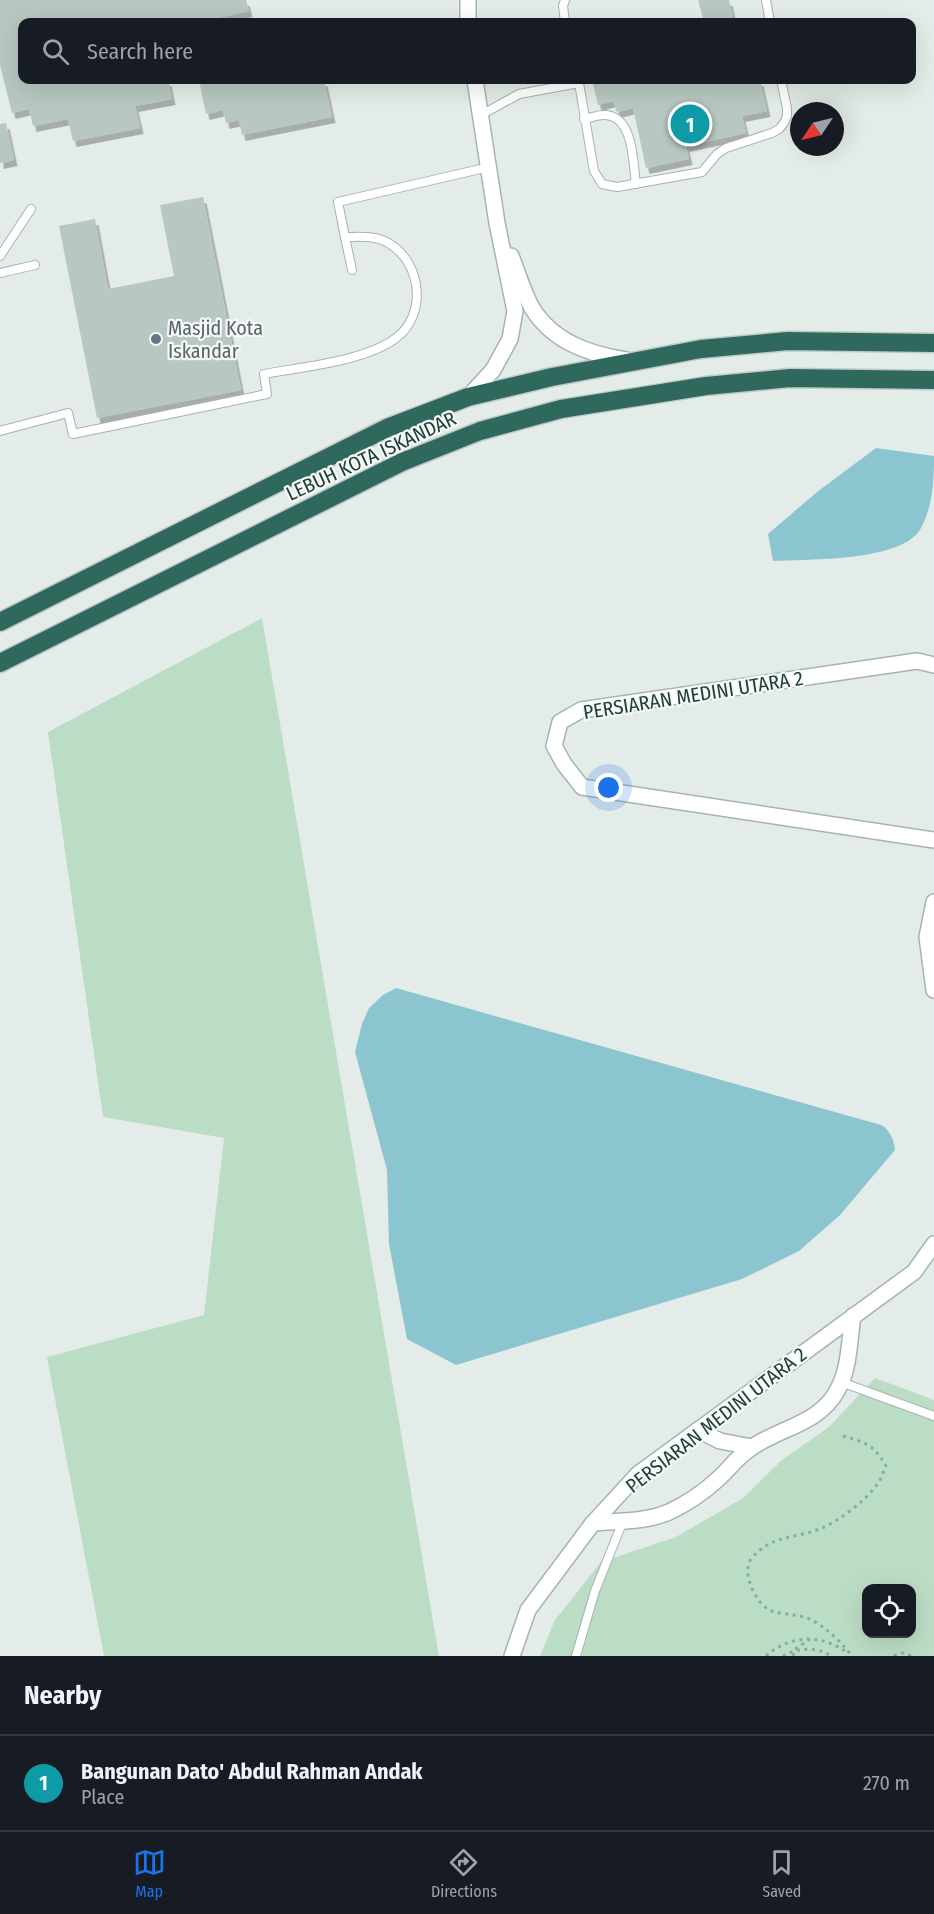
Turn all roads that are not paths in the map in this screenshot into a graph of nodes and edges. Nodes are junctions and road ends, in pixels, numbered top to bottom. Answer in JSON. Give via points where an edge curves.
{"nodes":[{"id":1,"x":468,"y":0,"type":"edge"},
{"id":2,"x":565,"y":0,"type":"edge"},
{"id":3,"x":766,"y":0,"type":"edge"},
{"id":4,"x":468,"y":18,"type":"edge"},
{"id":5,"x":564,"y":18,"type":"edge"},
{"id":6,"x":769,"y":18,"type":"edge"},
{"id":7,"x":476,"y":84,"type":"edge"},
{"id":8,"x":565,"y":84,"type":"edge"},
{"id":9,"x":579,"y":84,"type":"edge"},
{"id":10,"x":782,"y":84,"type":"edge"},
{"id":11,"x":481,"y":116,"type":"junction"},
{"id":12,"x":584,"y":119,"type":"junction"},
{"id":13,"x":490,"y":167,"type":"junction"},
{"id":14,"x":636,"y":184,"type":"junction"},
{"id":15,"x":32,"y":209,"type":"dead end"},
{"id":16,"x":497,"y":223,"type":"junction"},
{"id":17,"x":345,"y":237,"type":"junction"},
{"id":18,"x":0,"y":256,"type":"edge"},
{"id":19,"x":35,"y":265,"type":"dead end"},
{"id":20,"x":352,"y":270,"type":"dead end"},
{"id":21,"x":0,"y":273,"type":"edge"},
{"id":22,"x":934,"y":343,"type":"edge"},
{"id":23,"x":637,"y":362,"type":"junction"},
{"id":24,"x":934,"y":380,"type":"edge"},
{"id":25,"x":468,"y":397,"type":"junction"},
{"id":26,"x":0,"y":430,"type":"edge"},
{"id":27,"x":0,"y":622,"type":"edge"},
{"id":28,"x":0,"y":663,"type":"edge"},
{"id":29,"x":934,"y":665,"type":"edge"},
{"id":30,"x":934,"y":840,"type":"edge"},
{"id":31,"x":934,"y":903,"type":"edge"},
{"id":32,"x":934,"y":990,"type":"edge"},
{"id":33,"x":934,"y":1244,"type":"edge"},
{"id":34,"x":853,"y":1316,"type":"junction"},
{"id":35,"x":841,"y":1382,"type":"junction"},
{"id":36,"x":934,"y":1416,"type":"edge"},
{"id":37,"x":698,"y":1430,"type":"junction"},
{"id":38,"x":752,"y":1447,"type":"junction"},
{"id":39,"x":623,"y":1521,"type":"junction"},
{"id":40,"x":593,"y":1523,"type":"junction"},
{"id":41,"x":512,"y":1656,"type":"edge"},
{"id":42,"x":576,"y":1656,"type":"edge"}],
"edges":[{"from":1,"to":4,"type":"street"},
{"from":2,"to":5,"type":"lane"},
{"from":3,"to":6,"type":"lane"},
{"from":7,"to":11,"type":"street"},
{"from":8,"to":11,"type":"lane","via":[[519,94]]},
{"from":9,"to":12,"type":"lane"},
{"from":10,"to":14,"type":"lane","via":[[787,116],[779,129],[726,148],[702,172]]},
{"from":11,"to":13,"type":"street"},
{"from":12,"to":14,"type":"lane","via":[[597,178],[609,187]]},
{"from":12,"to":14,"type":"lane","via":[[604,115],[623,124]]},
{"from":13,"to":16,"type":"street"},
{"from":13,"to":17,"type":"lane","via":[[338,202]]},
{"from":15,"to":18,"type":"lane"},
{"from":16,"to":23,"type":"street","via":[[532,306],[545,326],[597,355]]},
{"from":16,"to":25,"type":"street","via":[[514,310],[510,339],[493,369]]},
{"from":17,"to":20,"type":"lane"},
{"from":17,"to":26,"type":"lane","via":[[373,237],[389,243],[402,253],[412,270],[418,290],[410,324],[387,345],[371,353],[264,374],[267,394],[73,434],[68,413]]},
{"from":19,"to":21,"type":"lane"},
{"from":22,"to":23,"type":"highway","name":"LEBUH KOTA ISKANDAR","via":[[788,341],[701,349]]},
{"from":23,"to":25,"type":"highway","name":"LEBUH KOTA ISKANDAR"},
{"from":24,"to":28,"type":"highway","name":"LEBUH KOTA ISKANDAR","via":[[790,378],[706,386],[561,409],[480,431],[402,462]]},
{"from":25,"to":27,"type":"highway","name":"LEBUH KOTA ISKANDAR","via":[[387,428]]},
{"from":29,"to":30,"type":"street","name":"PERSIARAN MEDINI UTARA 2","via":[[917,661],[581,710],[560,722],[554,746],[582,787]]},
{"from":31,"to":32,"type":"street","via":[[927,937]]},
{"from":33,"to":34,"type":"street","name":"PERSIARAN MEDINI UTARA 2","via":[[914,1272]]},
{"from":34,"to":35,"type":"street","via":[[849,1355]]},
{"from":34,"to":37,"type":"street","name":"PERSIARAN MEDINI UTARA 2"},
{"from":35,"to":36,"type":"lane"},
{"from":35,"to":38,"type":"street","via":[[826,1406],[811,1417]]},
{"from":37,"to":38,"type":"street","via":[[720,1441]]},
{"from":37,"to":40,"type":"street","name":"PERSIARAN MEDINI UTARA 2","via":[[638,1474]]},
{"from":38,"to":39,"type":"street","via":[[693,1499],[646,1519]]},
{"from":39,"to":40,"type":"street"},
{"from":39,"to":42,"type":"lane","via":[[595,1591]]},
{"from":40,"to":41,"type":"street","name":"PERSIARAN MEDINI UTARA 2","via":[[528,1610]]}]}
